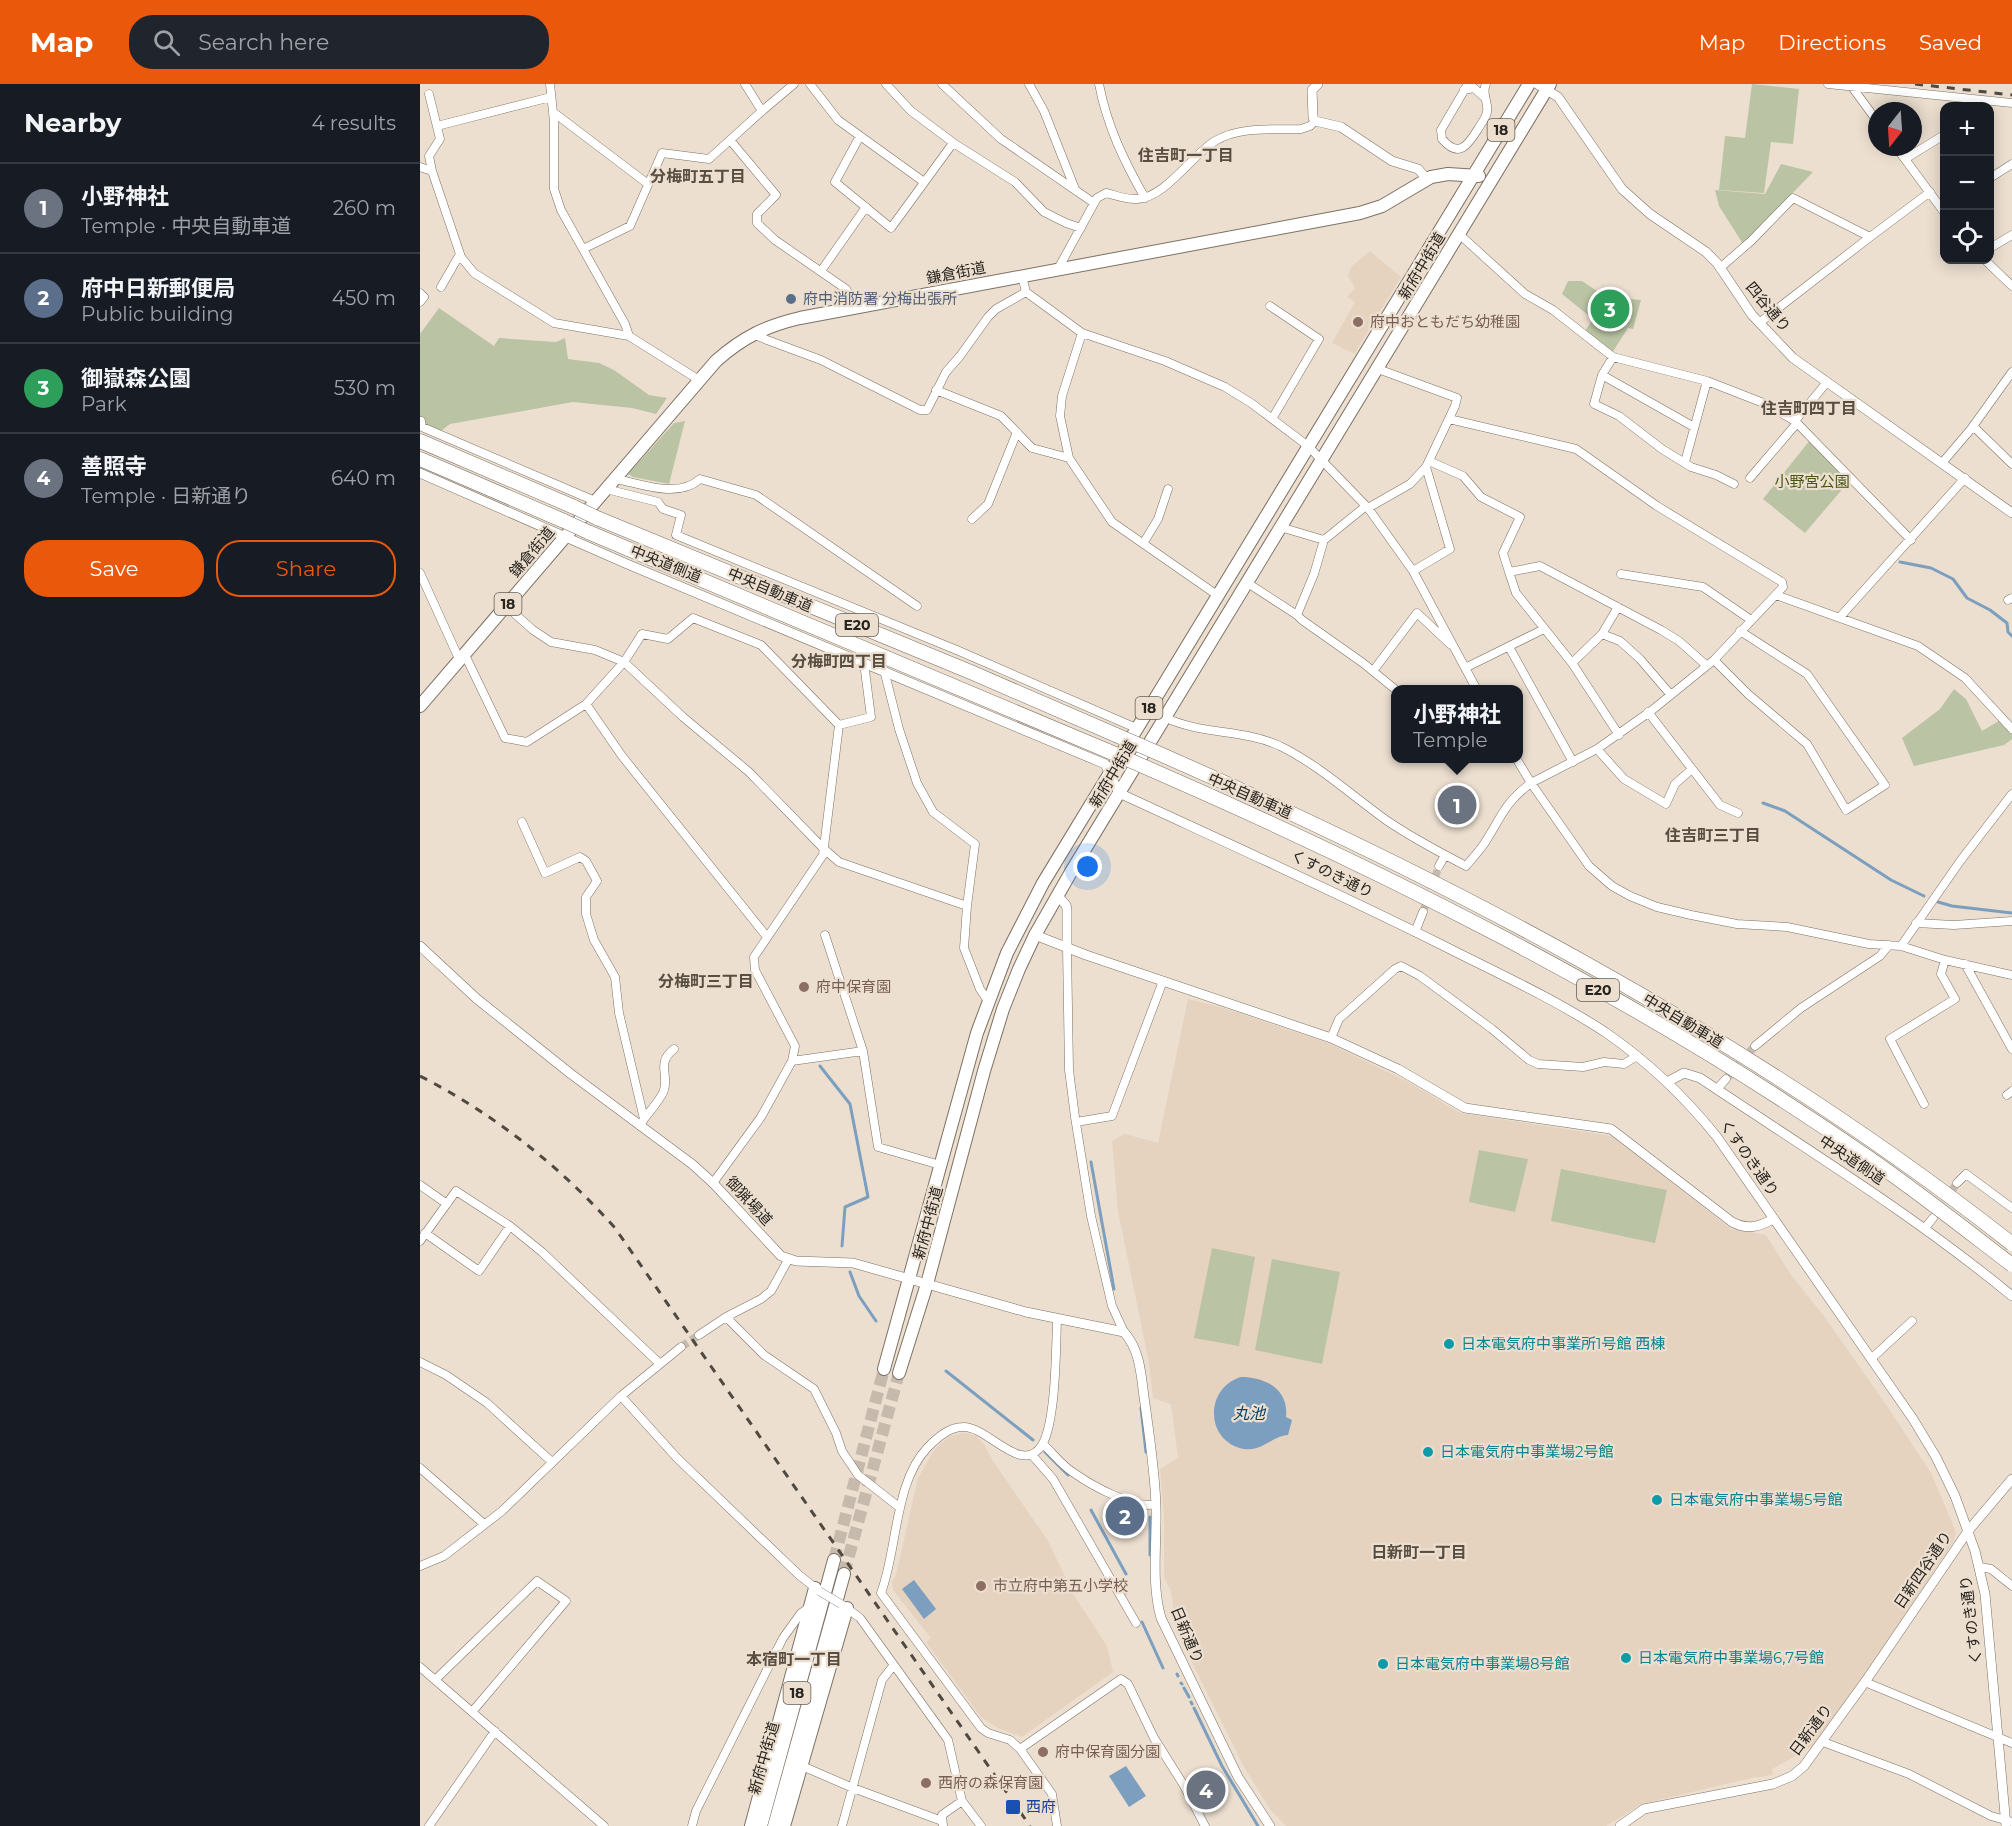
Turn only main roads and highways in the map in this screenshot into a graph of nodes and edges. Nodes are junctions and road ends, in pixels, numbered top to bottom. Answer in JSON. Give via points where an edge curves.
{"nodes":[{"id":1,"x":1529,"y":84,"type":"edge"},
{"id":2,"x":1544,"y":86,"type":"edge"},
{"id":3,"x":1495,"y":174,"type":"junction"},
{"id":4,"x":1474,"y":176,"type":"junction"},
{"id":5,"x":420,"y":441,"type":"edge"},
{"id":6,"x":420,"y":459,"type":"edge"},
{"id":7,"x":420,"y":706,"type":"edge"},
{"id":8,"x":2012,"y":1244,"type":"edge"},
{"id":9,"x":2012,"y":1265,"type":"edge"},
{"id":10,"x":884,"y":1369,"type":"tunnel mouth"},
{"id":11,"x":899,"y":1373,"type":"tunnel mouth"},
{"id":12,"x":834,"y":1560,"type":"tunnel mouth"},
{"id":13,"x":844,"y":1574,"type":"tunnel mouth"},
{"id":14,"x":817,"y":1589,"type":"road end"},
{"id":15,"x":844,"y":1606,"type":"road end"},
{"id":16,"x":751,"y":1826,"type":"edge"},
{"id":17,"x":760,"y":1826,"type":"edge"},
{"id":18,"x":774,"y":1826,"type":"edge"},
{"id":19,"x":784,"y":1826,"type":"edge"}],
"edges":[{"from":1,"to":4,"type":"main road","number":"18"},
{"from":2,"to":3,"type":"main road","number":"18"},
{"from":3,"to":4,"type":"main road","name":"鎌倉街道","number":"18"},
{"from":3,"to":11,"type":"main road","name":"新府中街道","number":"18","via":[[1035,935],[996,1030]]},
{"from":4,"to":7,"type":"main road","name":"鎌倉街道","number":"18","via":[[1442,174],[1382,206],[1360,213],[852,308],[773,324],[753,334],[728,350],[699,381]]},
{"from":4,"to":10,"type":"main road","name":"新府中街道","number":"18","via":[[1136,728],[1037,893],[1007,953],[988,1001]]},
{"from":5,"to":8,"type":"highway","name":"中央自動車道","number":"E20","bridge":true,"via":[[1161,754],[1446,889],[1700,1030],[1881,1146]]},
{"from":6,"to":9,"type":"highway","name":"中央自動車道","number":"E20","bridge":true,"via":[[1152,770],[1440,905],[1571,974],[1795,1109],[1879,1165]]},
{"from":12,"to":17,"type":"main road","name":"新府中街道","number":"18"},
{"from":13,"to":18,"type":"main road","name":"新府中街道","number":"18"},
{"from":14,"to":16,"type":"main road"},
{"from":15,"to":19,"type":"main road"}]}
